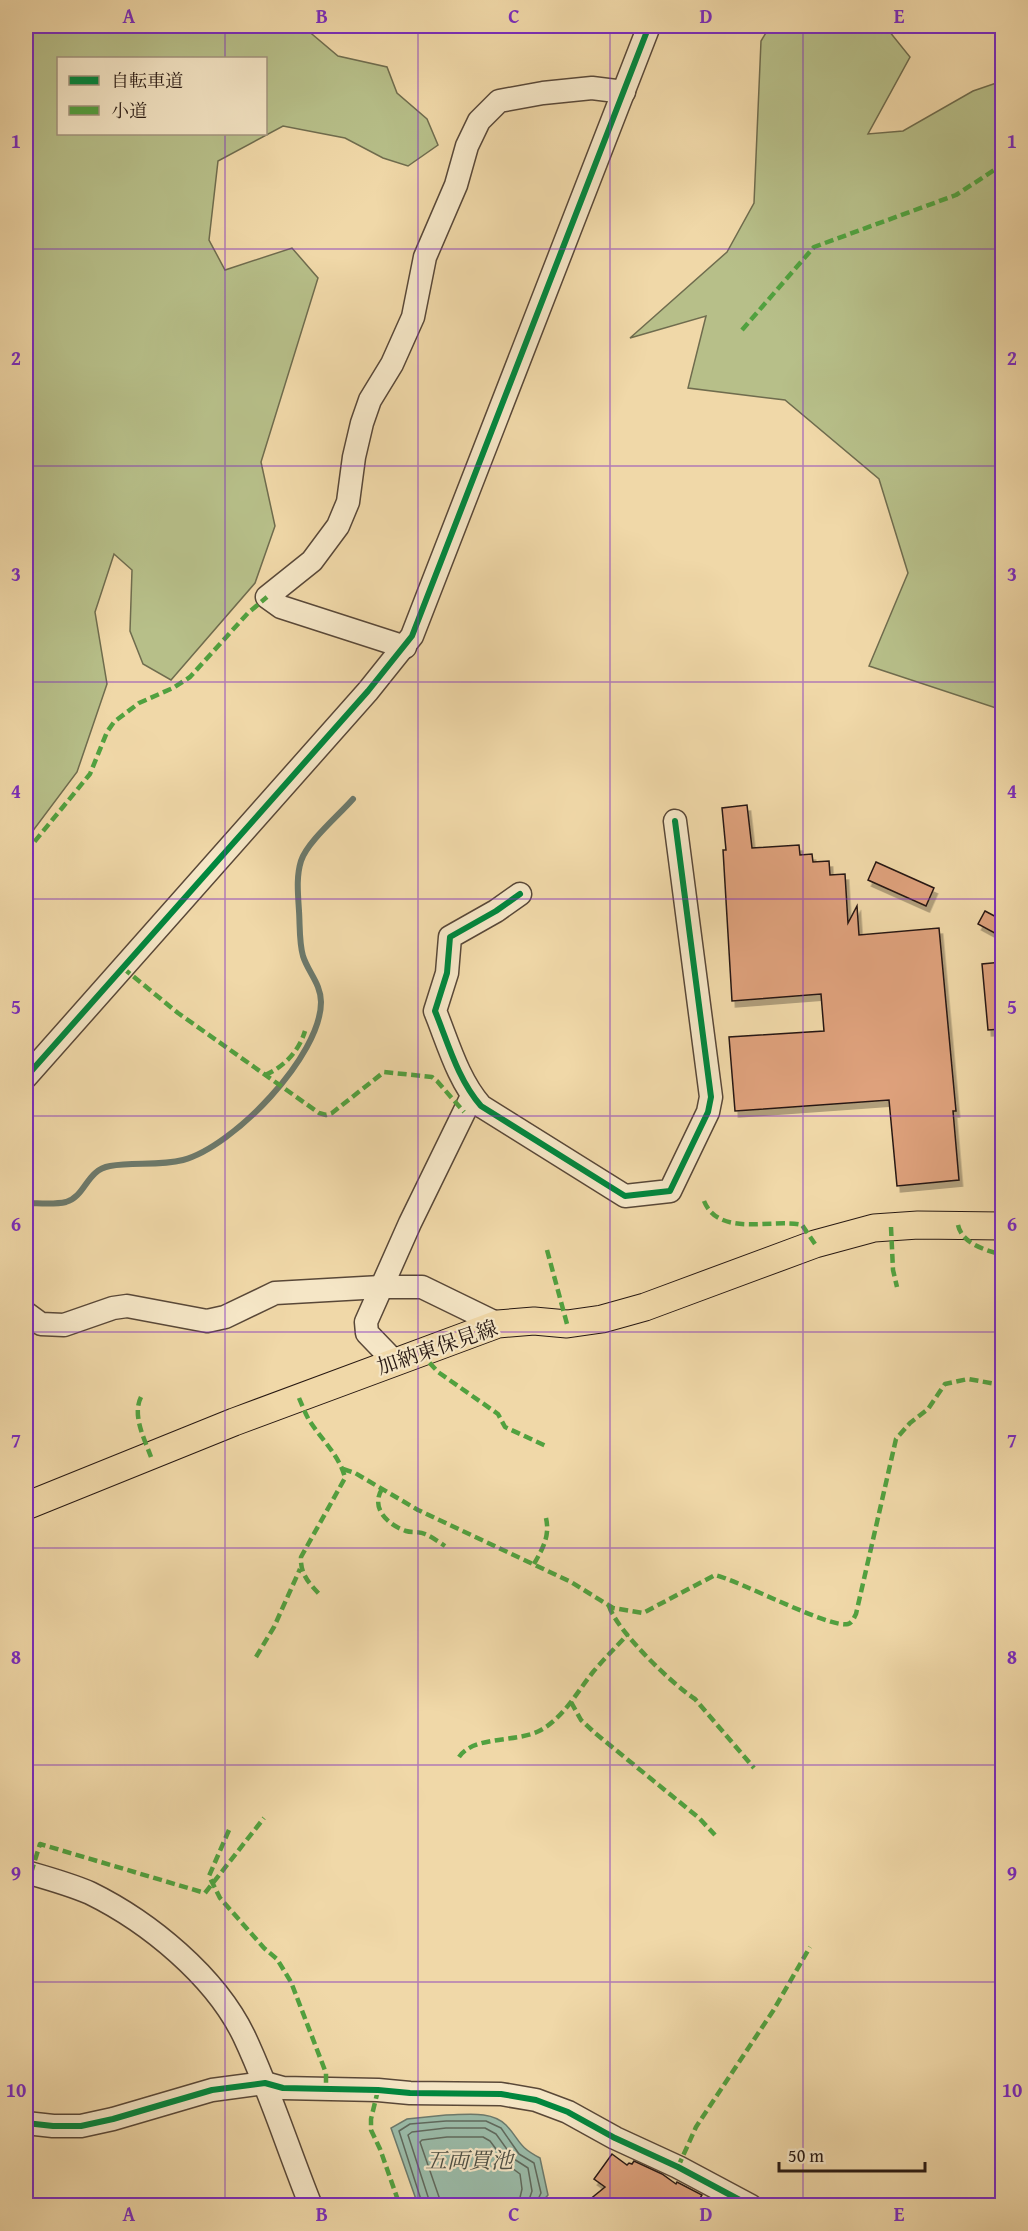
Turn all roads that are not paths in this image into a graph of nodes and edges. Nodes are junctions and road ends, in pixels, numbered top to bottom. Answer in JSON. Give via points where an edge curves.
{"nodes":[{"id":1,"x":649,"y":26,"type":"edge"},
{"id":2,"x":624,"y":92,"type":"junction"},
{"id":3,"x":405,"y":646,"type":"junction"},
{"id":4,"x":675,"y":821,"type":"dead end"},
{"id":5,"x":520,"y":894,"type":"dead end"},
{"id":6,"x":26,"y":1077,"type":"edge"},
{"id":7,"x":472,"y":1096,"type":"junction"},
{"id":8,"x":1002,"y":1226,"type":"edge"},
{"id":9,"x":381,"y":1287,"type":"junction"},
{"id":10,"x":26,"y":1313,"type":"edge"},
{"id":11,"x":498,"y":1324,"type":"junction"},
{"id":12,"x":394,"y":1361,"type":"junction"},
{"id":13,"x":26,"y":1506,"type":"edge"},
{"id":14,"x":26,"y":1872,"type":"edge"},
{"id":15,"x":265,"y":2083,"type":"junction"},
{"id":16,"x":26,"y":2123,"type":"edge"},
{"id":17,"x":311,"y":2205,"type":"edge"},
{"id":18,"x":751,"y":2205,"type":"edge"}],
"edges":[{"from":1,"to":2,"type":"street"},
{"from":2,"to":3,"type":"street"},
{"from":2,"to":3,"type":"street","via":[[592,88],[499,101],[479,122],[426,257],[413,317],[370,400],[354,457],[348,502],[338,526],[312,561],[267,597],[281,607]]},
{"from":3,"to":6,"type":"street"},
{"from":4,"to":7,"type":"street","via":[[711,1097],[708,1112],[670,1191],[625,1196],[489,1112]]},
{"from":5,"to":7,"type":"street","via":[[450,937],[447,973],[435,1011]]},
{"from":7,"to":9,"type":"street"},
{"from":8,"to":11,"type":"main road","name":"加納東保見線","via":[[874,1228],[815,1244],[602,1319],[567,1324]]},
{"from":9,"to":10,"type":"street","via":[[274,1293],[225,1317],[207,1321],[127,1306],[64,1325],[41,1324]]},
{"from":9,"to":11,"type":"street","via":[[422,1287]]},
{"from":9,"to":12,"type":"street","via":[[366,1322],[367,1333]]},
{"from":11,"to":12,"type":"main road","name":"加納東保見線"},
{"from":12,"to":13,"type":"main road","name":"加納東保見線"},
{"from":14,"to":15,"type":"street","via":[[62,1882],[114,1906],[180,1955],[231,2013]]},
{"from":15,"to":16,"type":"street","via":[[212,2090],[81,2126]]},
{"from":15,"to":17,"type":"street"},
{"from":15,"to":18,"type":"street","via":[[283,2088],[501,2094],[536,2100],[568,2112]]}]}
